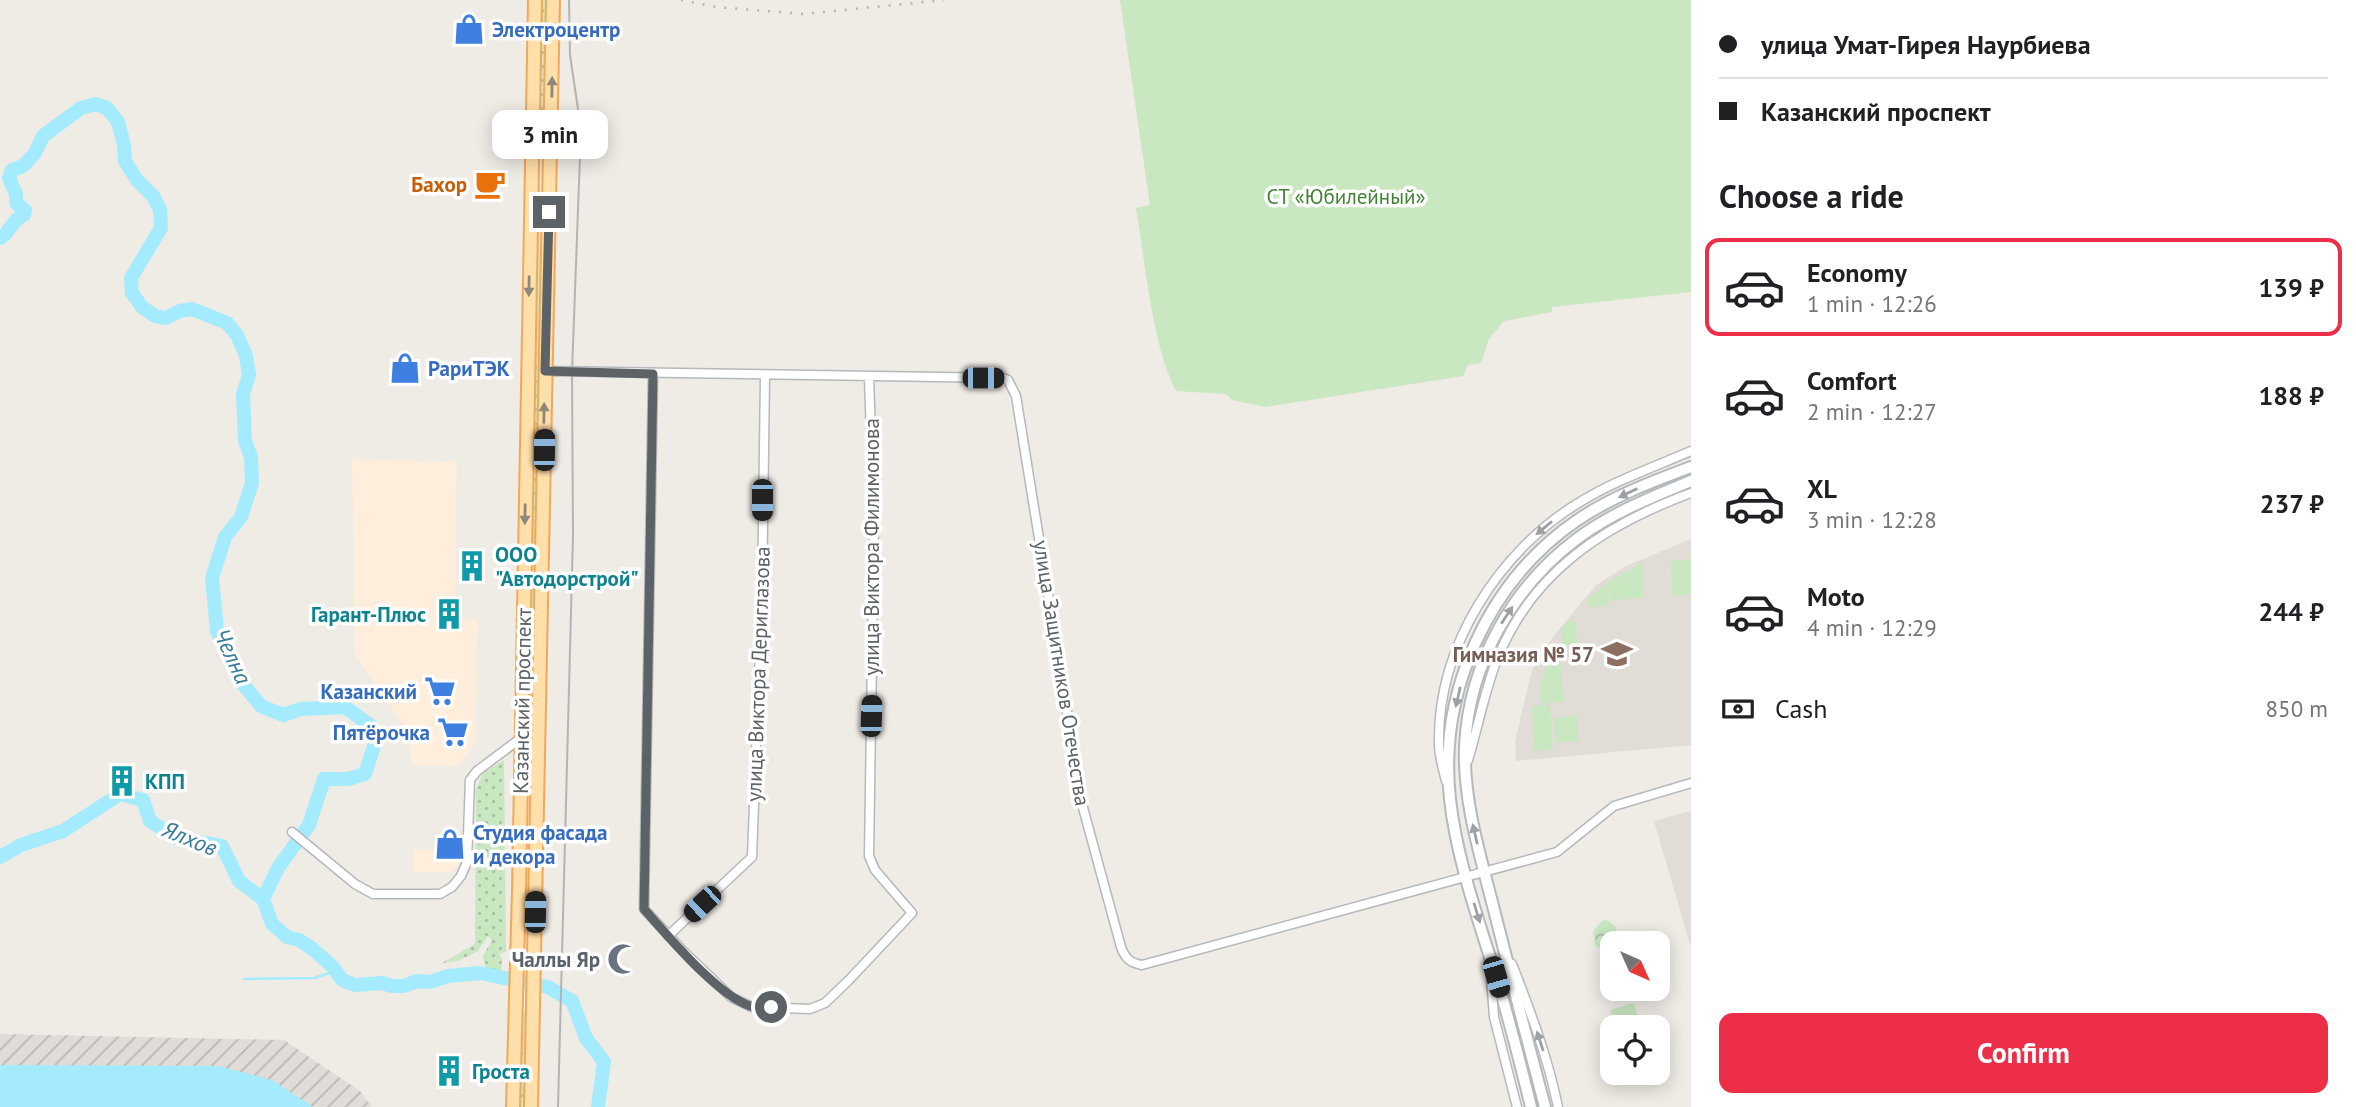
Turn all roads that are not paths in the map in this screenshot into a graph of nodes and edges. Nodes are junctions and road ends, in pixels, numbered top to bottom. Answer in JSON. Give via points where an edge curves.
{"nodes":[{"id":1,"x":535,"y":0,"type":"edge"},
{"id":2,"x":553,"y":0,"type":"edge"},
{"id":3,"x":531,"y":156,"type":"junction"},
{"id":4,"x":551,"y":162,"type":"junction"},
{"id":5,"x":545,"y":371,"type":"junction"},
{"id":6,"x":653,"y":374,"type":"junction"},
{"id":7,"x":765,"y":376,"type":"junction"},
{"id":8,"x":869,"y":377,"type":"junction"},
{"id":9,"x":1691,"y":451,"type":"edge"},
{"id":10,"x":1691,"y":467,"type":"edge"},
{"id":11,"x":1691,"y":481,"type":"edge"},
{"id":12,"x":1691,"y":493,"type":"edge"},
{"id":13,"x":521,"y":738,"type":"junction"},
{"id":14,"x":1466,"y":766,"type":"junction"},
{"id":15,"x":1691,"y":783,"type":"edge"},
{"id":16,"x":1450,"y":799,"type":"junction"},
{"id":17,"x":292,"y":832,"type":"dead end"},
{"id":18,"x":1484,"y":872,"type":"junction"},
{"id":19,"x":1466,"y":877,"type":"junction"},
{"id":20,"x":519,"y":890,"type":"junction"},
{"id":21,"x":536,"y":891,"type":"junction"},
{"id":22,"x":1492,"y":900,"type":"junction"},
{"id":23,"x":668,"y":936,"type":"junction"},
{"id":24,"x":1489,"y":952,"type":"junction"},
{"id":25,"x":513,"y":1107,"type":"edge"},
{"id":26,"x":531,"y":1107,"type":"edge"},
{"id":27,"x":1517,"y":1107,"type":"edge"},
{"id":28,"x":1531,"y":1107,"type":"edge"},
{"id":29,"x":1545,"y":1107,"type":"edge"},
{"id":30,"x":1558,"y":1107,"type":"edge"}],
"edges":[{"from":1,"to":3,"type":"main road","name":"Казанский проспект"},
{"from":4,"to":2,"type":"main road","name":"Казанский проспект","one_way":true},
{"from":3,"to":4,"type":"main road","via":[[540,150]]},
{"from":3,"to":13,"type":"main road","name":"Казанский проспект","one_way":true},
{"from":4,"to":5,"type":"main road","name":"Казанский проспект"},
{"from":5,"to":6,"type":"street"},
{"from":21,"to":5,"type":"main road","name":"Казанский проспект","one_way":true},
{"from":6,"to":7,"type":"street"},
{"from":6,"to":23,"type":"street","via":[[644,909]]},
{"from":7,"to":8,"type":"street"},
{"from":7,"to":23,"type":"street","name":"улица Виктора Дериглазова","via":[[752,857]]},
{"from":8,"to":19,"type":"street","name":"улица Защитников Отечества","via":[[1003,378],[1012,384],[1082,804],[1127,959],[1142,965]]},
{"from":8,"to":23,"type":"street","name":"улица Виктора Филимонова","via":[[874,524],[869,856],[875,870],[912,913],[825,1003],[810,1009],[752,1007],[731,997]]},
{"from":9,"to":16,"type":"street","one_way":true,"via":[[1581,501],[1528,541],[1499,575],[1463,635],[1440,713],[1438,747]]},
{"from":10,"to":16,"type":"main road","one_way":true,"via":[[1577,520],[1523,567],[1500,597],[1484,624],[1459,689],[1449,752]]},
{"from":14,"to":11,"type":"main road","one_way":true,"via":[[1468,720],[1485,656],[1533,580],[1589,531]]},
{"from":12,"to":14,"type":"street","via":[[1593,540],[1550,577],[1508,634]]},
{"from":13,"to":17,"type":"street","via":[[470,780],[467,862],[453,887],[440,894],[373,894]]},
{"from":13,"to":20,"type":"main road","name":"Казанский проспект"},
{"from":18,"to":14,"type":"main road","one_way":true,"via":[[1469,805]]},
{"from":15,"to":18,"type":"street","via":[[1614,806],[1557,852]]},
{"from":16,"to":19,"type":"main road"},
{"from":18,"to":19,"type":"street"},
{"from":18,"to":22,"type":"main road"},
{"from":19,"to":24,"type":"main road","one_way":true},
{"from":20,"to":21,"type":"main road","via":[[528,905]]},
{"from":20,"to":25,"type":"main road","name":"Казанский проспект"},
{"from":21,"to":26,"type":"main road","name":"Казанский проспект"},
{"from":22,"to":29,"type":"main road"},
{"from":30,"to":22,"type":"street","one_way":true},
{"from":24,"to":27,"type":"street","via":[[1494,1017]]},
{"from":24,"to":28,"type":"main road"}]}
